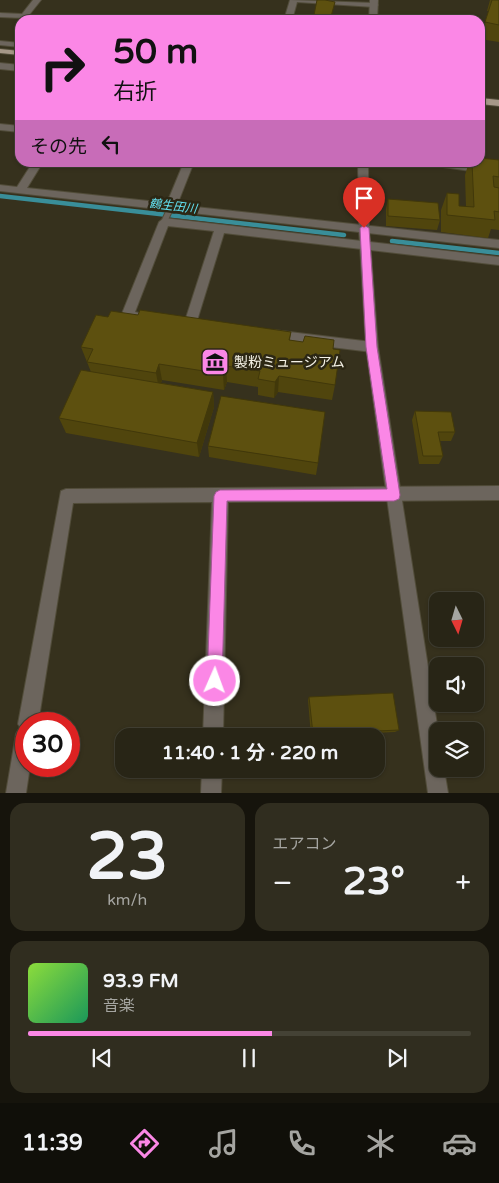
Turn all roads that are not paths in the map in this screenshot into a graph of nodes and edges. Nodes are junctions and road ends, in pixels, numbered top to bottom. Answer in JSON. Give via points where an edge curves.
{"nodes":[{"id":1,"x":37,"y":0,"type":"edge"},
{"id":2,"x":295,"y":0,"type":"edge"},
{"id":3,"x":374,"y":2,"type":"edge"},
{"id":4,"x":0,"y":15,"type":"edge"},
{"id":5,"x":26,"y":15,"type":"edge"},
{"id":6,"x":290,"y":15,"type":"edge"},
{"id":7,"x":373,"y":15,"type":"edge"},
{"id":8,"x":15,"y":16,"type":"edge"},
{"id":9,"x":0,"y":43,"type":"edge"},
{"id":10,"x":15,"y":44,"type":"edge"},
{"id":11,"x":0,"y":51,"type":"edge"},
{"id":12,"x":15,"y":52,"type":"edge"},
{"id":13,"x":0,"y":58,"type":"edge"},
{"id":14,"x":15,"y":60,"type":"edge"},
{"id":15,"x":0,"y":66,"type":"edge"},
{"id":16,"x":15,"y":68,"type":"edge"},
{"id":17,"x":485,"y":93,"type":"edge"},
{"id":18,"x":499,"y":94,"type":"edge"},
{"id":19,"x":485,"y":102,"type":"edge"},
{"id":20,"x":499,"y":103,"type":"edge"},
{"id":21,"x":0,"y":127,"type":"edge"},
{"id":22,"x":15,"y":128,"type":"edge"},
{"id":23,"x":35,"y":167,"type":"edge"},
{"id":24,"x":186,"y":167,"type":"edge"},
{"id":25,"x":363,"y":167,"type":"edge"},
{"id":26,"x":464,"y":167,"type":"edge"},
{"id":27,"x":499,"y":172,"type":"edge"},
{"id":28,"x":0,"y":188,"type":"edge"},
{"id":29,"x":20,"y":190,"type":"junction"},
{"id":30,"x":168,"y":215,"type":"junction"},
{"id":31,"x":364,"y":228,"type":"junction"},
{"id":32,"x":220,"y":229,"type":"junction"},
{"id":33,"x":499,"y":244,"type":"edge"},
{"id":34,"x":365,"y":247,"type":"junction"},
{"id":35,"x":499,"y":261,"type":"edge"},
{"id":36,"x":154,"y":320,"type":"edge"},
{"id":37,"x":190,"y":324,"type":"edge"},
{"id":38,"x":257,"y":333,"type":"edge"},
{"id":39,"x":372,"y":347,"type":"junction"},
{"id":40,"x":499,"y":493,"type":"edge"},
{"id":41,"x":394,"y":495,"type":"junction"},
{"id":42,"x":220,"y":496,"type":"junction"},
{"id":43,"x":30,"y":712,"type":"edge"},
{"id":44,"x":213,"y":728,"type":"edge"},
{"id":45,"x":19,"y":777,"type":"edge"},
{"id":46,"x":212,"y":778,"type":"edge"},
{"id":47,"x":16,"y":793,"type":"edge"},
{"id":48,"x":211,"y":793,"type":"edge"},
{"id":49,"x":438,"y":793,"type":"edge"}],
"edges":[{"from":1,"to":5,"type":"street"},
{"from":2,"to":3,"type":"street"},
{"from":2,"to":6,"type":"street"},
{"from":3,"to":7,"type":"street"},
{"from":4,"to":8,"type":"street"},
{"from":9,"to":10,"type":"street"},
{"from":11,"to":12,"type":"main road"},
{"from":13,"to":14,"type":"main road"},
{"from":15,"to":16,"type":"street"},
{"from":17,"to":18,"type":"main road"},
{"from":19,"to":20,"type":"main road"},
{"from":21,"to":22,"type":"street"},
{"from":23,"to":29,"type":"street"},
{"from":24,"to":30,"type":"street"},
{"from":25,"to":31,"type":"street"},
{"from":26,"to":27,"type":"street"},
{"from":28,"to":29,"type":"street"},
{"from":29,"to":30,"type":"street"},
{"from":30,"to":31,"type":"street"},
{"from":30,"to":32,"type":"street"},
{"from":30,"to":36,"type":"street","via":[[127,316]]},
{"from":31,"to":33,"type":"street"},
{"from":31,"to":34,"type":"street"},
{"from":32,"to":34,"type":"street"},
{"from":32,"to":37,"type":"street"},
{"from":34,"to":35,"type":"street"},
{"from":34,"to":39,"type":"street"},
{"from":38,"to":39,"type":"street"},
{"from":39,"to":41,"type":"street"},
{"from":40,"to":41,"type":"street"},
{"from":41,"to":42,"type":"street"},
{"from":41,"to":49,"type":"street"},
{"from":42,"to":43,"type":"street","via":[[66,496]]},
{"from":42,"to":44,"type":"street"},
{"from":45,"to":47,"type":"street"},
{"from":46,"to":48,"type":"street"}]}
